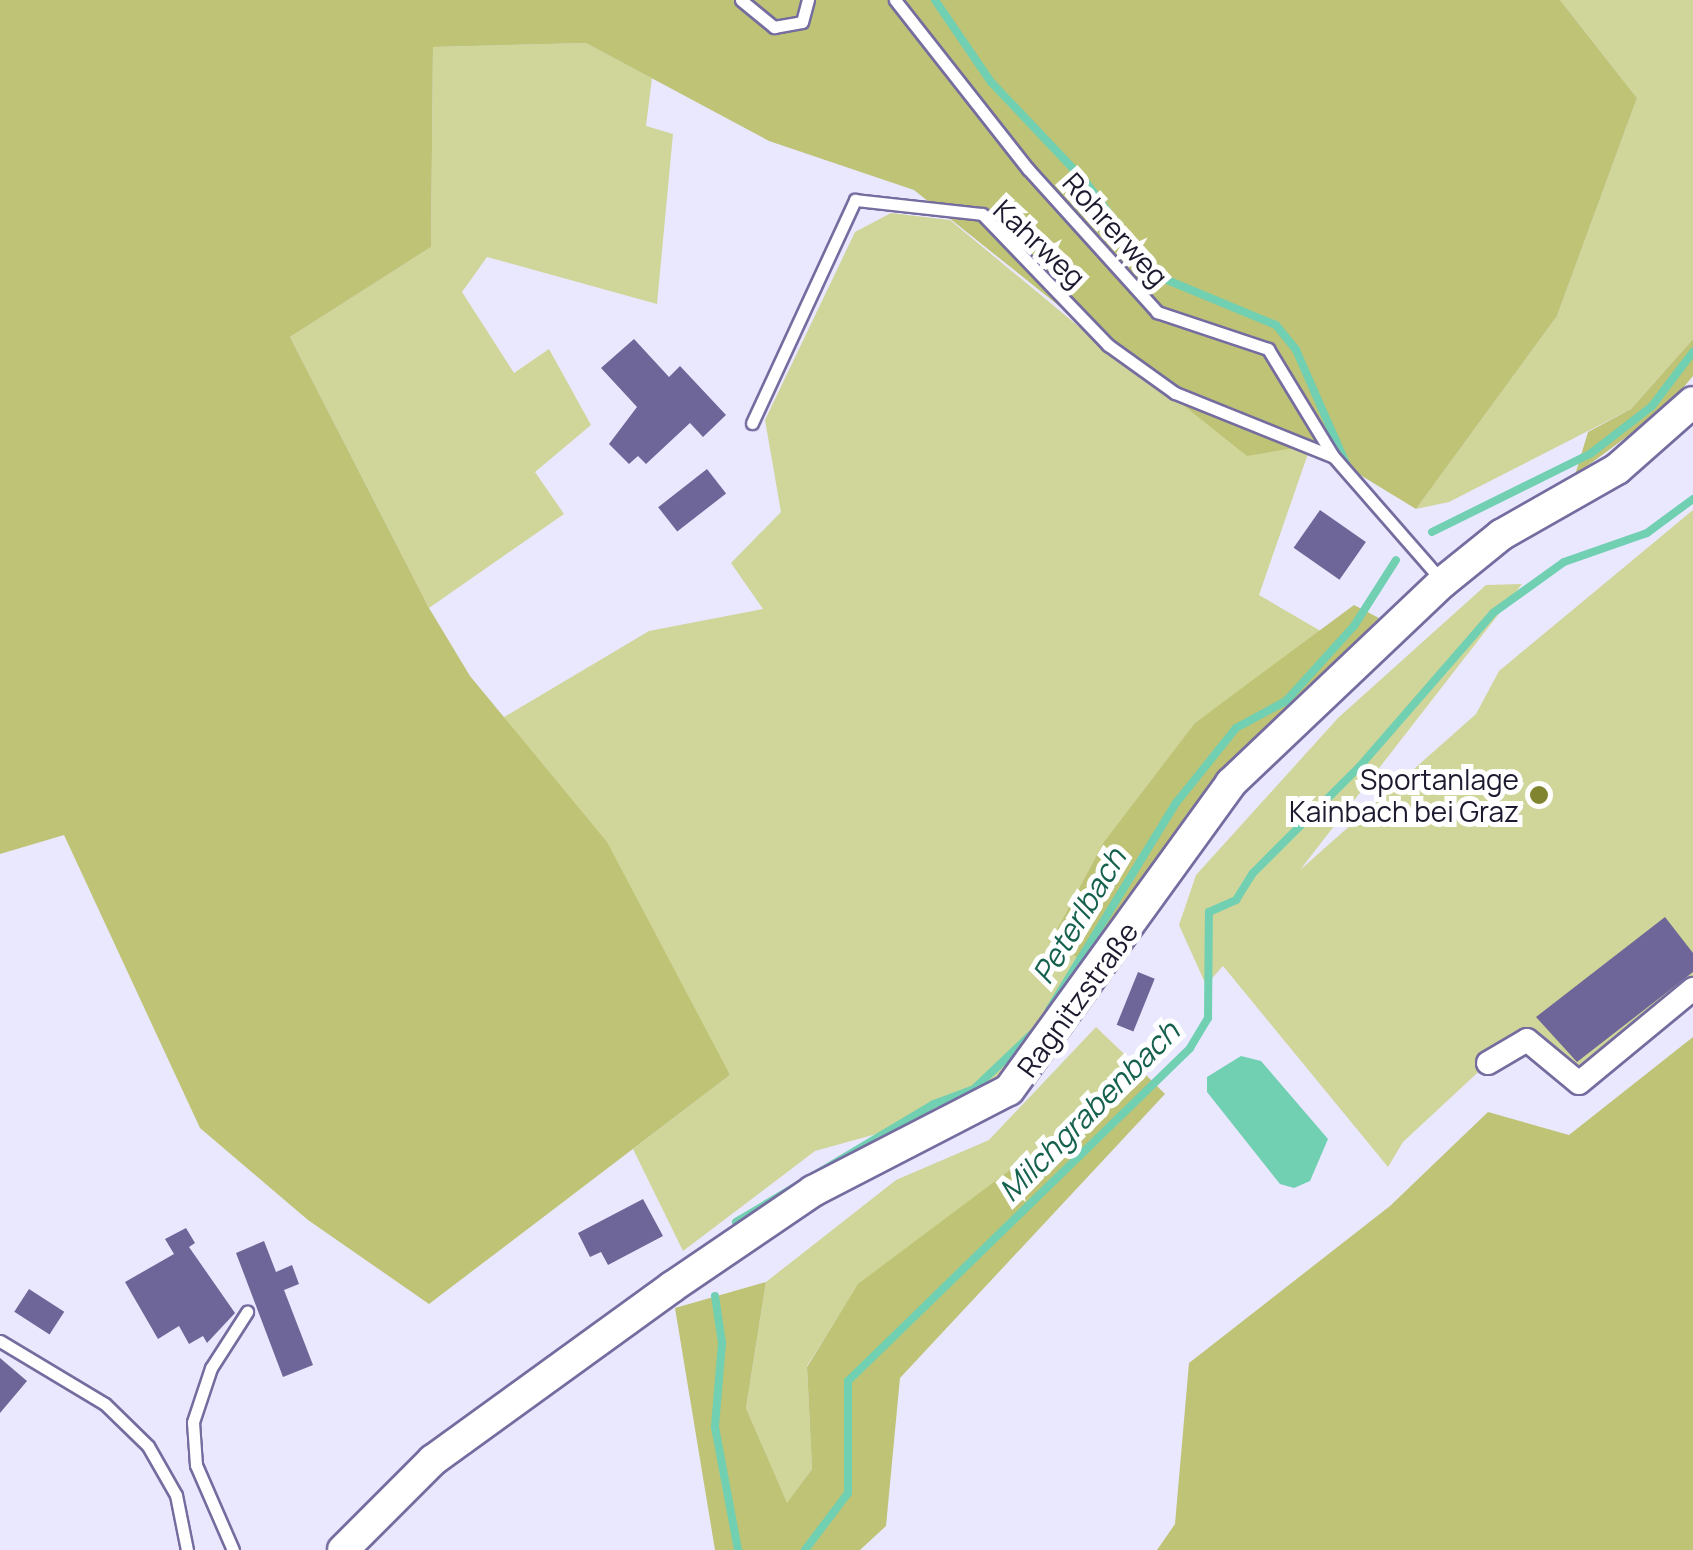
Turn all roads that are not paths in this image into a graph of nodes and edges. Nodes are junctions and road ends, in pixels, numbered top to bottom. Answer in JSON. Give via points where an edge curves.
{"nodes":[{"id":1,"x":741,"y":0,"type":"edge"},
{"id":2,"x":808,"y":0,"type":"edge"},
{"id":3,"x":895,"y":0,"type":"edge"},
{"id":4,"x":1693,"y":402,"type":"edge"},
{"id":5,"x":752,"y":423,"type":"dead end"},
{"id":6,"x":1333,"y":456,"type":"junction"},
{"id":7,"x":1443,"y":582,"type":"junction"},
{"id":8,"x":1693,"y":989,"type":"edge"},
{"id":9,"x":1488,"y":1063,"type":"dead end"},
{"id":10,"x":247,"y":1312,"type":"dead end"},
{"id":11,"x":0,"y":1340,"type":"edge"},
{"id":12,"x":188,"y":1550,"type":"edge"},
{"id":13,"x":234,"y":1550,"type":"edge"},
{"id":14,"x":342,"y":1550,"type":"edge"}],
"edges":[{"from":1,"to":2,"type":"lane","via":[[774,27],[802,22]]},
{"from":3,"to":6,"type":"lane","name":"Rohrerweg","via":[[1028,169],[1158,312],[1268,349]]},
{"from":4,"to":7,"type":"main road","name":"Ragnitzstraße","via":[[1617,469],[1501,535]]},
{"from":5,"to":6,"type":"lane","name":"Kahrweg","via":[[856,200],[982,214],[1108,344],[1175,393]]},
{"from":6,"to":7,"type":"lane","name":"Rohrerweg"},
{"from":7,"to":14,"type":"main road","name":"Ragnitzstraße","via":[[1231,783],[1009,1090],[813,1191],[672,1287],[433,1460]]},
{"from":8,"to":9,"type":"street","via":[[1578,1082],[1527,1040]]},
{"from":10,"to":13,"type":"lane","via":[[210,1368],[192,1422],[196,1465]]},
{"from":11,"to":12,"type":"lane","via":[[105,1404],[148,1446],[176,1495]]}]}
